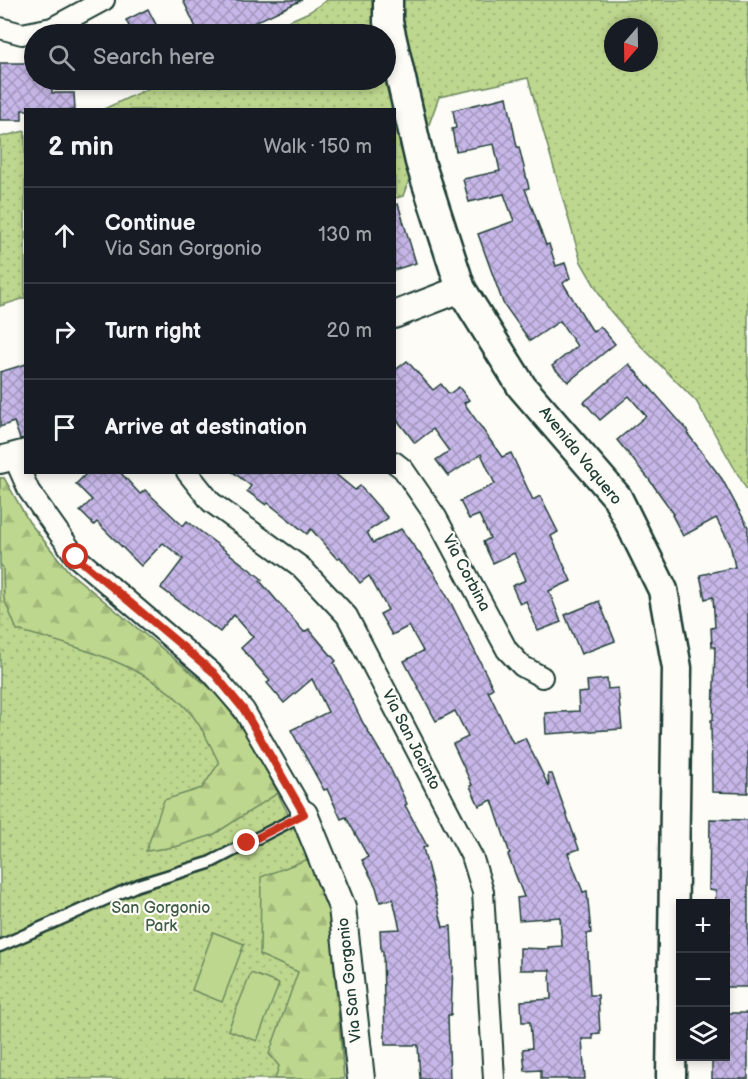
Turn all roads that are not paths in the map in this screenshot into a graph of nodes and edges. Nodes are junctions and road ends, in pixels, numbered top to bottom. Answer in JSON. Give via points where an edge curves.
{"nodes":[{"id":1,"x":104,"y":0,"type":"edge"},
{"id":2,"x":388,"y":0,"type":"edge"},
{"id":3,"x":59,"y":24,"type":"edge"},
{"id":4,"x":388,"y":24,"type":"edge"},
{"id":5,"x":0,"y":28,"type":"edge"},
{"id":6,"x":24,"y":34,"type":"edge"},
{"id":7,"x":396,"y":57,"type":"edge"},
{"id":8,"x":461,"y":290,"type":"junction"},
{"id":9,"x":396,"y":314,"type":"edge"},
{"id":10,"x":13,"y":457,"type":"edge"},
{"id":11,"x":396,"y":464,"type":"edge"},
{"id":12,"x":189,"y":474,"type":"edge"},
{"id":13,"x":542,"y":677,"type":"dead end"},
{"id":14,"x":304,"y":814,"type":"junction"},
{"id":15,"x":0,"y":946,"type":"edge"},
{"id":16,"x":361,"y":1079,"type":"edge"},
{"id":17,"x":494,"y":1079,"type":"edge"},
{"id":18,"x":671,"y":1079,"type":"edge"}],
"edges":[{"from":1,"to":3,"type":"street"},
{"from":2,"to":4,"type":"main road","name":"Avenida Vaquero"},
{"from":5,"to":6,"type":"street"},
{"from":7,"to":8,"type":"main road","name":"Avenida Vaquero","via":[[420,162]]},
{"from":8,"to":9,"type":"street"},
{"from":8,"to":18,"type":"main road","name":"Avenida Vaquero","via":[[522,387],[617,497],[663,590],[676,668]]},
{"from":10,"to":14,"type":"street","name":"Via San Gorgonio","via":[[29,492],[76,557],[213,672],[244,710]]},
{"from":11,"to":13,"type":"street","name":"Via Corbina","via":[[436,517],[507,650],[522,666]]},
{"from":12,"to":17,"type":"street","name":"Via San Jacinto","via":[[211,502],[301,567],[347,616],[473,858],[483,892]]},
{"from":14,"to":15,"type":"lane","via":[[209,862],[138,885]]},
{"from":14,"to":16,"type":"street","name":"Via San Gorgonio","via":[[342,907]]}]}
